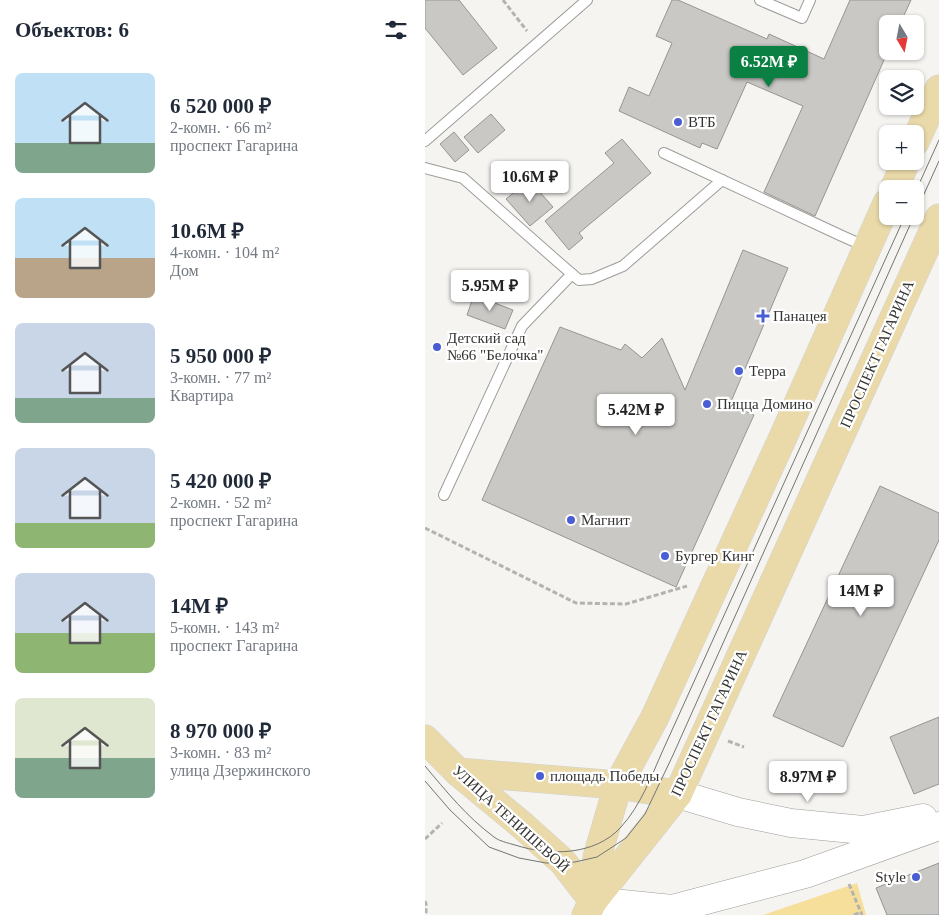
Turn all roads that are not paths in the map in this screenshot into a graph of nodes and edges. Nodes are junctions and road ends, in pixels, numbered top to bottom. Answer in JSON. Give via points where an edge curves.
{"nodes":[{"id":1,"x":587,"y":0,"type":"edge"},
{"id":2,"x":760,"y":0,"type":"edge"},
{"id":3,"x":810,"y":0,"type":"edge"},
{"id":4,"x":939,"y":89,"type":"edge"},
{"id":5,"x":923,"y":125,"type":"edge"},
{"id":6,"x":426,"y":138,"type":"edge"},
{"id":7,"x":664,"y":153,"type":"dead end"},
{"id":8,"x":425,"y":168,"type":"edge"},
{"id":9,"x":722,"y":180,"type":"junction"},
{"id":10,"x":939,"y":219,"type":"edge"},
{"id":11,"x":879,"y":222,"type":"edge"},
{"id":12,"x":868,"y":247,"type":"junction"},
{"id":13,"x":572,"y":274,"type":"junction"},
{"id":14,"x":444,"y":495,"type":"dead end"},
{"id":15,"x":425,"y":739,"type":"edge"},
{"id":16,"x":458,"y":772,"type":"junction"},
{"id":17,"x":617,"y":784,"type":"junction"},
{"id":18,"x":678,"y":794,"type":"junction"},
{"id":19,"x":939,"y":814,"type":"edge"},
{"id":20,"x":939,"y":826,"type":"edge"},
{"id":21,"x":590,"y":908,"type":"edge"}],
"edges":[{"from":1,"to":6,"type":"lane"},
{"from":2,"to":3,"type":"lane","via":[[802,18]]},
{"from":4,"to":5,"type":"main road"},
{"from":7,"to":9,"type":"lane"},
{"from":8,"to":13,"type":"lane","via":[[463,178]]},
{"from":9,"to":12,"type":"lane"},
{"from":9,"to":13,"type":"lane","via":[[623,266],[592,279],[579,280]]},
{"from":10,"to":18,"type":"main road","name":"ПРОСПЕКТ ГАГАРИНА"},
{"from":11,"to":12,"type":"main road"},
{"from":12,"to":17,"type":"main road","via":[[655,717]]},
{"from":13,"to":14,"type":"lane","via":[[522,326]]},
{"from":15,"to":16,"type":"main road","name":"УЛИЦА ТЕНИШЕВОЙ"},
{"from":16,"to":17,"type":"main road"},
{"from":16,"to":21,"type":"main road","name":"УЛИЦА ТЕНИШЕВОЙ","via":[[563,862]]},
{"from":17,"to":18,"type":"main road"},
{"from":17,"to":21,"type":"main road","via":[[597,857]]},
{"from":18,"to":19,"type":"main road","via":[[791,823],[863,830]]},
{"from":18,"to":21,"type":"main road","name":"ПРОСПЕКТ ГАГАРИНА"},
{"from":20,"to":21,"type":"main road","via":[[805,874],[672,909]]}]}
